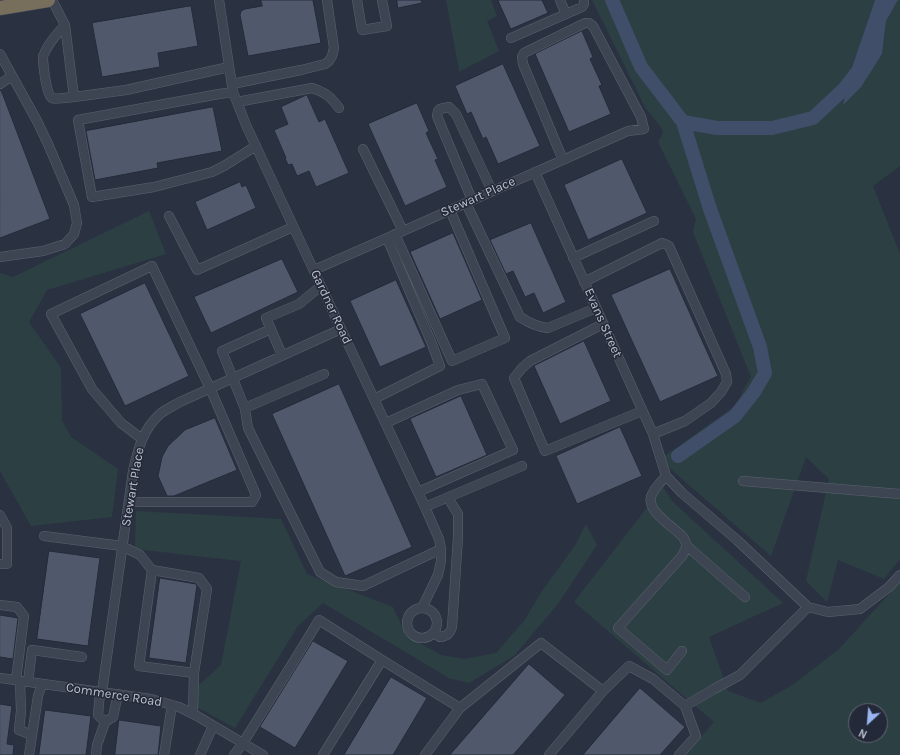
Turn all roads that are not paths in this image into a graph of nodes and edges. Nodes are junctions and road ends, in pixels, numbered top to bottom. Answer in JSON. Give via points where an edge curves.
{"nodes":[{"id":1,"x":48,"y":0,"type":"edge"},
{"id":2,"x":52,"y":0,"type":"edge"},
{"id":3,"x":219,"y":0,"type":"edge"},
{"id":4,"x":327,"y":0,"type":"edge"},
{"id":5,"x":357,"y":0,"type":"edge"},
{"id":6,"x":382,"y":0,"type":"edge"},
{"id":7,"x":560,"y":0,"type":"edge"},
{"id":8,"x":584,"y":0,"type":"edge"},
{"id":9,"x":0,"y":8,"type":"edge"},
{"id":10,"x":566,"y":14,"type":"junction"},
{"id":11,"x":65,"y":25,"type":"junction"},
{"id":12,"x":511,"y":38,"type":"dead end"},
{"id":13,"x":0,"y":54,"type":"edge"},
{"id":14,"x":229,"y":67,"type":"junction"},
{"id":15,"x":12,"y":76,"type":"junction"},
{"id":16,"x":0,"y":84,"type":"edge"},
{"id":17,"x":232,"y":88,"type":"junction"},
{"id":18,"x":74,"y":97,"type":"junction"},
{"id":19,"x":237,"y":102,"type":"junction"},
{"id":20,"x":339,"y":108,"type":"dead end"},
{"id":21,"x":256,"y":146,"type":"junction"},
{"id":22,"x":363,"y":149,"type":"dead end"},
{"id":23,"x":563,"y":160,"type":"junction"},
{"id":24,"x":535,"y":172,"type":"junction"},
{"id":25,"x":492,"y":191,"type":"junction"},
{"id":26,"x":469,"y":201,"type":"junction"},
{"id":27,"x":450,"y":210,"type":"junction"},
{"id":28,"x":169,"y":216,"type":"dead end"},
{"id":29,"x":654,"y":221,"type":"dead end"},
{"id":30,"x":293,"y":227,"type":"junction"},
{"id":31,"x":395,"y":234,"type":"junction"},
{"id":32,"x":0,"y":257,"type":"edge"},
{"id":33,"x":573,"y":258,"type":"junction"},
{"id":34,"x":314,"y":270,"type":"junction"},
{"id":35,"x":584,"y":282,"type":"junction"},
{"id":36,"x":321,"y":286,"type":"junction"},
{"id":37,"x":596,"y":308,"type":"junction"},
{"id":38,"x":603,"y":324,"type":"junction"},
{"id":39,"x":271,"y":329,"type":"junction"},
{"id":40,"x":341,"y":329,"type":"junction"},
{"id":41,"x":282,"y":355,"type":"junction"},
{"id":42,"x":324,"y":374,"type":"dead end"},
{"id":43,"x":232,"y":378,"type":"junction"},
{"id":44,"x":210,"y":388,"type":"junction"},
{"id":45,"x":374,"y":399,"type":"junction"},
{"id":46,"x":245,"y":408,"type":"junction"},
{"id":47,"x":642,"y":411,"type":"junction"},
{"id":48,"x":386,"y":423,"type":"junction"},
{"id":49,"x":653,"y":434,"type":"junction"},
{"id":50,"x":142,"y":439,"type":"junction"},
{"id":51,"x":522,"y":466,"type":"dead end"},
{"id":52,"x":666,"y":476,"type":"junction"},
{"id":53,"x":743,"y":482,"type":"dead end"},
{"id":54,"x":418,"y":492,"type":"junction"},
{"id":55,"x":900,"y":494,"type":"edge"},
{"id":56,"x":448,"y":498,"type":"junction"},
{"id":57,"x":129,"y":502,"type":"junction"},
{"id":58,"x":425,"y":507,"type":"junction"},
{"id":59,"x":0,"y":515,"type":"edge"},
{"id":60,"x":44,"y":536,"type":"dead end"},
{"id":61,"x":122,"y":546,"type":"junction"},
{"id":62,"x":687,"y":546,"type":"junction"},
{"id":63,"x":441,"y":549,"type":"junction"},
{"id":64,"x":0,"y":564,"type":"edge"},
{"id":65,"x":152,"y":570,"type":"junction"},
{"id":66,"x":900,"y":575,"type":"edge"},
{"id":67,"x":745,"y":597,"type":"dead end"},
{"id":68,"x":0,"y":606,"type":"edge"},
{"id":69,"x":808,"y":607,"type":"junction"},
{"id":70,"x":422,"y":608,"type":"junction"},
{"id":71,"x":434,"y":633,"type":"junction"},
{"id":72,"x":682,"y":651,"type":"dead end"},
{"id":73,"x":82,"y":657,"type":"dead end"},
{"id":74,"x":382,"y":660,"type":"junction"},
{"id":75,"x":194,"y":673,"type":"junction"},
{"id":76,"x":0,"y":678,"type":"edge"},
{"id":77,"x":21,"y":681,"type":"junction"},
{"id":78,"x":42,"y":684,"type":"junction"},
{"id":79,"x":603,"y":691,"type":"junction"},
{"id":80,"x":101,"y":692,"type":"junction"},
{"id":81,"x":118,"y":694,"type":"junction"},
{"id":82,"x":172,"y":705,"type":"junction"},
{"id":83,"x":685,"y":706,"type":"junction"},
{"id":84,"x":460,"y":708,"type":"junction"},
{"id":85,"x":193,"y":714,"type":"junction"},
{"id":86,"x":105,"y":722,"type":"junction"},
{"id":87,"x":214,"y":726,"type":"junction"},
{"id":88,"x":32,"y":735,"type":"junction"},
{"id":89,"x":243,"y":743,"type":"junction"},
{"id":90,"x":29,"y":755,"type":"edge"},
{"id":91,"x":96,"y":755,"type":"edge"},
{"id":92,"x":164,"y":755,"type":"edge"},
{"id":93,"x":200,"y":755,"type":"edge"},
{"id":94,"x":234,"y":755,"type":"edge"},
{"id":95,"x":263,"y":755,"type":"edge"},
{"id":96,"x":323,"y":755,"type":"edge"},
{"id":97,"x":425,"y":755,"type":"edge"},
{"id":98,"x":549,"y":755,"type":"edge"},
{"id":99,"x":679,"y":755,"type":"edge"}],
"edges":[{"from":1,"to":9,"type":"highway"},
{"from":2,"to":11,"type":"street"},
{"from":3,"to":14,"type":"street","name":"Gardner Road"},
{"from":4,"to":17,"type":"street","via":[[334,48],[329,61]]},
{"from":5,"to":6,"type":"street","via":[[362,30],[387,26]]},
{"from":7,"to":10,"type":"street"},
{"from":8,"to":10,"type":"street","via":[[582,7]]},
{"from":10,"to":12,"type":"street"},
{"from":11,"to":18,"type":"street"},
{"from":11,"to":18,"type":"street","via":[[43,56],[45,76],[51,97]]},
{"from":13,"to":15,"type":"street"},
{"from":14,"to":17,"type":"street","name":"Gardner Road"},
{"from":14,"to":18,"type":"street","via":[[126,90]]},
{"from":15,"to":16,"type":"street"},
{"from":15,"to":32,"type":"street","via":[[48,144],[74,205],[77,223],[74,234],[65,244],[43,251]]},
{"from":17,"to":19,"type":"street","name":"Gardner Road"},
{"from":17,"to":21,"type":"street","via":[[219,94],[78,120],[92,197],[154,188],[212,172]]},
{"from":19,"to":20,"type":"street","via":[[312,88],[327,94]]},
{"from":19,"to":21,"type":"street","name":"Gardner Road"},
{"from":21,"to":30,"type":"street","name":"Gardner Road"},
{"from":22,"to":31,"type":"street"},
{"from":23,"to":23,"type":"street","name":"Stewart Place","via":[[628,131],[644,129],[641,117],[589,22],[524,53],[522,57]]},
{"from":23,"to":24,"type":"street","name":"Stewart Place"},
{"from":24,"to":25,"type":"street","name":"Stewart Place"},
{"from":24,"to":33,"type":"street","name":"Evans Street"},
{"from":25,"to":26,"type":"street","name":"Stewart Place"},
{"from":25,"to":26,"type":"street","via":[[456,114],[449,107],[440,109],[437,116]]},
{"from":26,"to":27,"type":"street","name":"Stewart Place"},
{"from":26,"to":37,"type":"street","via":[[520,316],[539,327],[548,328]]},
{"from":27,"to":31,"type":"street","name":"Stewart Place"},
{"from":27,"to":31,"type":"street","via":[[505,338],[452,361]]},
{"from":28,"to":30,"type":"street","via":[[197,270]]},
{"from":29,"to":33,"type":"street"},
{"from":30,"to":34,"type":"street","name":"Gardner Road"},
{"from":31,"to":34,"type":"street","name":"Stewart Place"},
{"from":31,"to":45,"type":"street","via":[[440,366]]},
{"from":33,"to":35,"type":"street","name":"Evans Street"},
{"from":34,"to":36,"type":"street","name":"Gardner Road"},
{"from":35,"to":37,"type":"street","name":"Evans Street"},
{"from":35,"to":49,"type":"street","via":[[662,243],[669,246],[726,374],[727,382],[711,404],[685,421]]},
{"from":36,"to":39,"type":"street","via":[[299,304],[266,318]]},
{"from":36,"to":40,"type":"street","name":"Gardner Road"},
{"from":37,"to":38,"type":"street","name":"Evans Street"},
{"from":38,"to":47,"type":"street","name":"Evans Street"},
{"from":38,"to":47,"type":"street","via":[[530,361],[514,378],[545,451]]},
{"from":39,"to":41,"type":"street"},
{"from":39,"to":43,"type":"street","via":[[222,351]]},
{"from":40,"to":41,"type":"street","name":"Stewart Place"},
{"from":40,"to":45,"type":"street","name":"Gardner Road"},
{"from":41,"to":43,"type":"street","name":"Stewart Place"},
{"from":42,"to":46,"type":"street"},
{"from":43,"to":44,"type":"street","name":"Stewart Place"},
{"from":43,"to":46,"type":"street"},
{"from":44,"to":50,"type":"street","name":"Stewart Place","via":[[161,413]]},
{"from":44,"to":50,"type":"street","via":[[152,266],[51,314],[92,389],[121,423]]},
{"from":44,"to":57,"type":"street","via":[[256,495],[252,502]]},
{"from":45,"to":48,"type":"street","name":"Gardner Road"},
{"from":46,"to":63,"type":"street","via":[[248,428],[320,572],[336,582],[363,586]]},
{"from":47,"to":49,"type":"street","name":"Evans Street"},
{"from":48,"to":54,"type":"street","name":"Gardner Road"},
{"from":48,"to":54,"type":"street","via":[[458,390],[482,384],[513,450]]},
{"from":49,"to":52,"type":"street","name":"Evans Street"},
{"from":50,"to":57,"type":"street","name":"Stewart Place","via":[[133,470]]},
{"from":51,"to":56,"type":"street"},
{"from":52,"to":62,"type":"street","via":[[655,490],[650,504],[684,538]]},
{"from":52,"to":69,"type":"street"},
{"from":53,"to":55,"type":"street"},
{"from":54,"to":58,"type":"street","name":"Gardner Road"},
{"from":56,"to":58,"type":"street"},
{"from":56,"to":71,"type":"street","via":[[458,514],[452,627],[446,636],[440,637]]},
{"from":57,"to":61,"type":"street","name":"Stewart Place"},
{"from":58,"to":63,"type":"street","name":"Gardner Road"},
{"from":59,"to":64,"type":"street","via":[[6,528],[7,564]]},
{"from":60,"to":61,"type":"street"},
{"from":61,"to":65,"type":"street","via":[[140,555]]},
{"from":61,"to":80,"type":"street","name":"Stewart Place"},
{"from":62,"to":67,"type":"street"},
{"from":62,"to":72,"type":"street","via":[[682,556],[618,628],[667,670]]},
{"from":63,"to":70,"type":"street","name":"Gardner Road","via":[[438,575]]},
{"from":65,"to":75,"type":"street","via":[[199,578],[207,589]]},
{"from":65,"to":75,"type":"street","via":[[139,666]]},
{"from":66,"to":69,"type":"street","via":[[889,587],[860,609],[828,612]]},
{"from":68,"to":77,"type":"street","via":[[17,607],[24,616]]},
{"from":69,"to":83,"type":"street","via":[[740,675]]},
{"from":70,"to":71,"type":"street","via":[[430,610],[437,617],[438,624]]},
{"from":70,"to":71,"type":"street","via":[[408,616],[407,626],[415,637],[426,638]]},
{"from":73,"to":77,"type":"street","via":[[32,650]]},
{"from":74,"to":84,"type":"street"},
{"from":74,"to":89,"type":"street","via":[[319,620]]},
{"from":74,"to":96,"type":"street"},
{"from":75,"to":85,"type":"street"},
{"from":76,"to":77,"type":"street","name":"Commerce Road"},
{"from":77,"to":78,"type":"street","name":"Commerce Road"},
{"from":77,"to":88,"type":"street","via":[[19,730]]},
{"from":78,"to":80,"type":"street","name":"Commerce Road"},
{"from":78,"to":88,"type":"street"},
{"from":79,"to":83,"type":"street","via":[[629,666],[653,679]]},
{"from":79,"to":84,"type":"street","via":[[541,643]]},
{"from":79,"to":98,"type":"street"},
{"from":80,"to":81,"type":"street","name":"Commerce Road"},
{"from":80,"to":86,"type":"street","name":"Stewart Place","via":[[98,715]]},
{"from":81,"to":82,"type":"street","name":"Commerce Road"},
{"from":81,"to":86,"type":"street","via":[[113,717]]},
{"from":82,"to":85,"type":"street","name":"Commerce Road"},
{"from":82,"to":92,"type":"street"},
{"from":83,"to":99,"type":"street","via":[[696,736]]},
{"from":84,"to":97,"type":"street"},
{"from":85,"to":87,"type":"street","name":"Commerce Road"},
{"from":86,"to":91,"type":"street"},
{"from":87,"to":89,"type":"street","name":"Commerce Road"},
{"from":87,"to":93,"type":"street"},
{"from":88,"to":90,"type":"street"},
{"from":89,"to":94,"type":"street"},
{"from":89,"to":95,"type":"street","name":"Commerce Road"}]}
